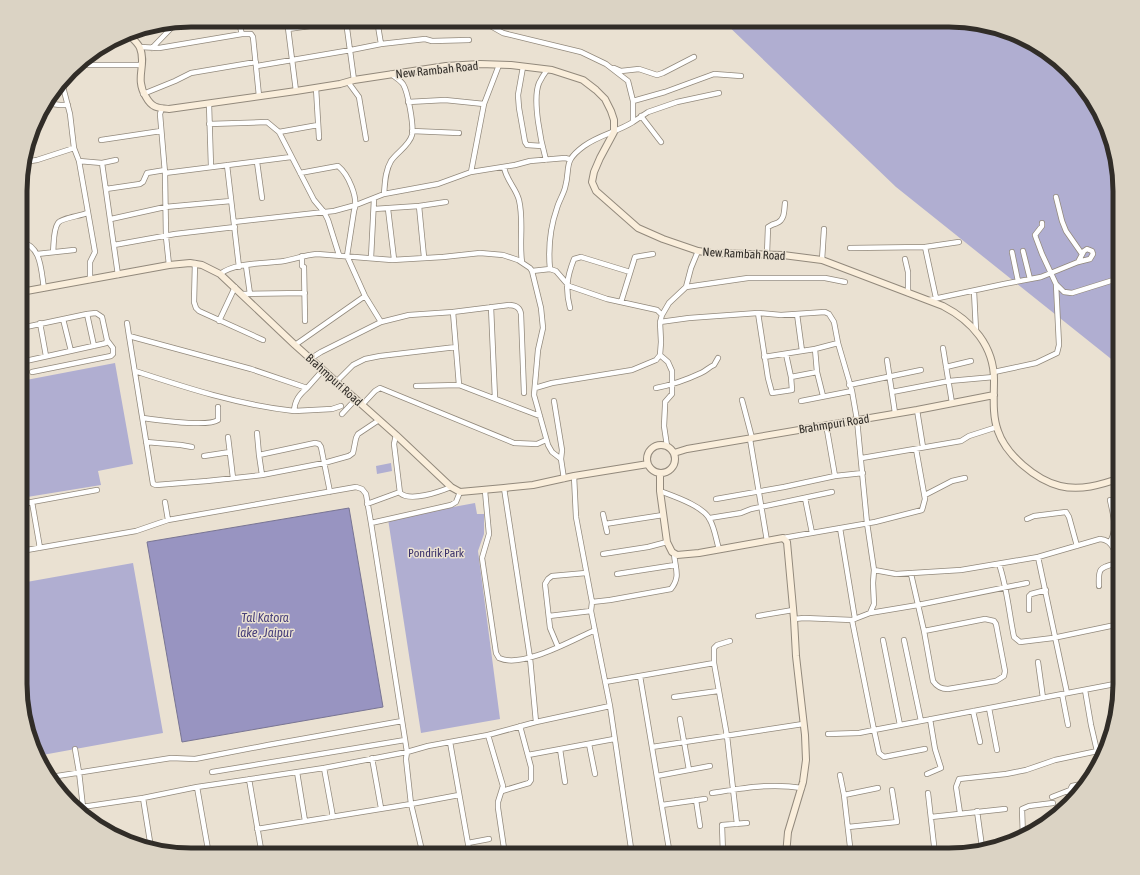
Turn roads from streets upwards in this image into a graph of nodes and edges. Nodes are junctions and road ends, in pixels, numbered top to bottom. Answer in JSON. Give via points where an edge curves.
{"nodes":[{"id":1,"x":240,"y":27,"type":"edge"},
{"id":2,"x":301,"y":27,"type":"edge"},
{"id":3,"x":347,"y":27,"type":"edge"},
{"id":4,"x":378,"y":27,"type":"edge"},
{"id":5,"x":492,"y":27,"type":"edge"},
{"id":6,"x":171,"y":28,"type":"edge"},
{"id":7,"x":288,"y":29,"type":"joint"},
{"id":8,"x":242,"y":34,"type":"junction"},
{"id":9,"x":132,"y":38,"type":"edge"},
{"id":10,"x":469,"y":40,"type":"dead end"},
{"id":11,"x":381,"y":44,"type":"junction"},
{"id":12,"x":140,"y":47,"type":"junction"},
{"id":13,"x":152,"y":48,"type":"junction"},
{"id":14,"x":351,"y":50,"type":"junction"},
{"id":15,"x":694,"y":57,"type":"dead end"},
{"id":16,"x":293,"y":60,"type":"junction"},
{"id":17,"x":256,"y":64,"type":"junction"},
{"id":18,"x":606,"y":64,"type":"junction"},
{"id":19,"x":86,"y":65,"type":"edge"},
{"id":20,"x":141,"y":65,"type":"junction"},
{"id":21,"x":499,"y":65,"type":"junction"},
{"id":22,"x":523,"y":67,"type":"junction"},
{"id":23,"x":547,"y":70,"type":"junction"},
{"id":24,"x":391,"y":74,"type":"junction"},
{"id":25,"x":741,"y":76,"type":"dead end"},
{"id":26,"x":354,"y":80,"type":"junction"},
{"id":27,"x":348,"y":82,"type":"junction"},
{"id":28,"x":63,"y":88,"type":"edge"},
{"id":29,"x":316,"y":88,"type":"junction"},
{"id":30,"x":296,"y":91,"type":"junction"},
{"id":31,"x":719,"y":93,"type":"dead end"},
{"id":32,"x":144,"y":94,"type":"junction"},
{"id":33,"x":259,"y":96,"type":"junction"},
{"id":34,"x":633,"y":101,"type":"junction"},
{"id":35,"x":408,"y":102,"type":"junction"},
{"id":36,"x":52,"y":104,"type":"edge"},
{"id":37,"x":209,"y":104,"type":"junction"},
{"id":38,"x":484,"y":104,"type":"junction"},
{"id":39,"x":68,"y":105,"type":"junction"},
{"id":40,"x":162,"y":108,"type":"junction"},
{"id":41,"x":641,"y":116,"type":"junction"},
{"id":42,"x":633,"y":122,"type":"junction"},
{"id":43,"x":210,"y":124,"type":"junction"},
{"id":44,"x":318,"y":125,"type":"junction"},
{"id":45,"x":161,"y":131,"type":"junction"},
{"id":46,"x":412,"y":131,"type":"junction"},
{"id":47,"x":278,"y":132,"type":"junction"},
{"id":48,"x":459,"y":132,"type":"dead end"},
{"id":49,"x":614,"y":132,"type":"junction"},
{"id":50,"x":319,"y":138,"type":"dead end"},
{"id":51,"x":366,"y":139,"type":"dead end"},
{"id":52,"x":101,"y":140,"type":"dead end"},
{"id":53,"x":661,"y":142,"type":"dead end"},
{"id":54,"x":542,"y":146,"type":"junction"},
{"id":55,"x":74,"y":148,"type":"junction"},
{"id":56,"x":291,"y":157,"type":"junction"},
{"id":57,"x":569,"y":159,"type":"junction"},
{"id":58,"x":79,"y":160,"type":"junction"},
{"id":59,"x":116,"y":160,"type":"dead end"},
{"id":60,"x":546,"y":160,"type":"junction"},
{"id":61,"x":30,"y":161,"type":"edge"},
{"id":62,"x":257,"y":162,"type":"junction"},
{"id":63,"x":102,"y":163,"type":"junction"},
{"id":64,"x":227,"y":165,"type":"junction"},
{"id":65,"x":211,"y":167,"type":"junction"},
{"id":66,"x":504,"y":167,"type":"junction"},
{"id":67,"x":165,"y":172,"type":"junction"},
{"id":68,"x":471,"y":172,"type":"junction"},
{"id":69,"x":300,"y":173,"type":"junction"},
{"id":70,"x":106,"y":189,"type":"junction"},
{"id":71,"x":384,"y":194,"type":"junction"},
{"id":72,"x":1056,"y":197,"type":"dead end"},
{"id":73,"x":262,"y":198,"type":"dead end"},
{"id":74,"x":374,"y":199,"type":"junction"},
{"id":75,"x":231,"y":201,"type":"junction"},
{"id":76,"x":446,"y":202,"type":"dead end"},
{"id":77,"x":785,"y":203,"type":"dead end"},
{"id":78,"x":356,"y":205,"type":"junction"},
{"id":79,"x":419,"y":206,"type":"junction"},
{"id":80,"x":165,"y":207,"type":"junction"},
{"id":81,"x":374,"y":209,"type":"junction"},
{"id":82,"x":388,"y":209,"type":"junction"},
{"id":83,"x":324,"y":212,"type":"junction"},
{"id":84,"x":88,"y":213,"type":"junction"},
{"id":85,"x":111,"y":219,"type":"junction"},
{"id":86,"x":1042,"y":223,"type":"dead end"},
{"id":87,"x":235,"y":225,"type":"junction"},
{"id":88,"x":824,"y":229,"type":"dead end"},
{"id":89,"x":166,"y":237,"type":"junction"},
{"id":90,"x":959,"y":242,"type":"dead end"},
{"id":91,"x":27,"y":244,"type":"edge"},
{"id":92,"x":114,"y":246,"type":"junction"},
{"id":93,"x":925,"y":247,"type":"junction"},
{"id":94,"x":850,"y":248,"type":"dead end"},
{"id":95,"x":74,"y":250,"type":"dead end"},
{"id":96,"x":1023,"y":251,"type":"dead end"},
{"id":97,"x":53,"y":252,"type":"junction"},
{"id":98,"x":698,"y":252,"type":"junction"},
{"id":99,"x":1012,"y":252,"type":"dead end"},
{"id":100,"x":37,"y":254,"type":"junction"},
{"id":101,"x":653,"y":254,"type":"dead end"},
{"id":102,"x":767,"y":254,"type":"junction"},
{"id":103,"x":1082,"y":254,"type":"junction"},
{"id":104,"x":339,"y":255,"type":"junction"},
{"id":105,"x":302,"y":256,"type":"junction"},
{"id":106,"x":347,"y":256,"type":"junction"},
{"id":107,"x":424,"y":257,"type":"junction"},
{"id":108,"x":371,"y":258,"type":"junction"},
{"id":109,"x":394,"y":259,"type":"junction"},
{"id":110,"x":905,"y":259,"type":"dead end"},
{"id":111,"x":822,"y":260,"type":"junction"},
{"id":112,"x":522,"y":262,"type":"junction"},
{"id":113,"x":1078,"y":262,"type":"junction"},
{"id":114,"x":196,"y":264,"type":"junction"},
{"id":115,"x":169,"y":265,"type":"junction"},
{"id":116,"x":246,"y":266,"type":"junction"},
{"id":117,"x":239,"y":267,"type":"junction"},
{"id":118,"x":550,"y":269,"type":"junction"},
{"id":119,"x":532,"y":271,"type":"junction"},
{"id":120,"x":630,"y":272,"type":"junction"},
{"id":121,"x":220,"y":274,"type":"junction"},
{"id":122,"x":1052,"y":274,"type":"junction"},
{"id":123,"x":118,"y":275,"type":"junction"},
{"id":124,"x":1030,"y":279,"type":"junction"},
{"id":125,"x":90,"y":280,"type":"junction"},
{"id":126,"x":1113,"y":280,"type":"edge"},
{"id":127,"x":1018,"y":281,"type":"junction"},
{"id":128,"x":846,"y":282,"type":"dead end"},
{"id":129,"x":567,"y":283,"type":"junction"},
{"id":130,"x":1056,"y":284,"type":"junction"},
{"id":131,"x":235,"y":287,"type":"junction"},
{"id":132,"x":686,"y":287,"type":"junction"},
{"id":133,"x":44,"y":288,"type":"junction"},
{"id":134,"x":27,"y":291,"type":"edge"},
{"id":135,"x":974,"y":291,"type":"junction"},
{"id":136,"x":305,"y":293,"type":"junction"},
{"id":137,"x":908,"y":293,"type":"junction"},
{"id":138,"x":246,"y":294,"type":"junction"},
{"id":139,"x":365,"y":296,"type":"junction"},
{"id":140,"x":936,"y":298,"type":"junction"},
{"id":141,"x":929,"y":300,"type":"junction"},
{"id":142,"x":621,"y":302,"type":"junction"},
{"id":143,"x":491,"y":307,"type":"junction"},
{"id":144,"x":570,"y":308,"type":"dead end"},
{"id":145,"x":453,"y":312,"type":"junction"},
{"id":146,"x":758,"y":313,"type":"junction"},
{"id":147,"x":87,"y":314,"type":"junction"},
{"id":148,"x":797,"y":314,"type":"junction"},
{"id":149,"x":662,"y":315,"type":"junction"},
{"id":150,"x":63,"y":319,"type":"junction"},
{"id":151,"x":219,"y":321,"type":"junction"},
{"id":152,"x":305,"y":321,"type":"dead end"},
{"id":153,"x":381,"y":322,"type":"junction"},
{"id":154,"x":660,"y":322,"type":"junction"},
{"id":155,"x":128,"y":323,"type":"dead end"},
{"id":156,"x":40,"y":324,"type":"junction"},
{"id":157,"x":27,"y":327,"type":"edge"},
{"id":158,"x":976,"y":331,"type":"junction"},
{"id":159,"x":129,"y":336,"type":"junction"},
{"id":160,"x":107,"y":340,"type":"junction"},
{"id":161,"x":263,"y":340,"type":"dead end"},
{"id":162,"x":838,"y":343,"type":"junction"},
{"id":163,"x":295,"y":345,"type":"junction"},
{"id":164,"x":94,"y":346,"type":"junction"},
{"id":165,"x":456,"y":346,"type":"junction"},
{"id":166,"x":943,"y":348,"type":"dead end"},
{"id":167,"x":815,"y":349,"type":"junction"},
{"id":168,"x":71,"y":351,"type":"junction"},
{"id":169,"x":802,"y":351,"type":"junction"},
{"id":170,"x":786,"y":354,"type":"junction"},
{"id":171,"x":660,"y":355,"type":"junction"},
{"id":172,"x":46,"y":356,"type":"junction"},
{"id":173,"x":764,"y":357,"type":"junction"},
{"id":174,"x":718,"y":358,"type":"dead end"},
{"id":175,"x":310,"y":359,"type":"junction"},
{"id":176,"x":887,"y":360,"type":"dead end"},
{"id":177,"x":27,"y":361,"type":"edge"},
{"id":178,"x":971,"y":361,"type":"dead end"},
{"id":179,"x":946,"y":367,"type":"junction"},
{"id":180,"x":322,"y":370,"type":"junction"},
{"id":181,"x":921,"y":370,"type":"dead end"},
{"id":182,"x":135,"y":371,"type":"junction"},
{"id":183,"x":32,"y":372,"type":"dead end"},
{"id":184,"x":818,"y":372,"type":"junction"},
{"id":185,"x":994,"y":375,"type":"junction"},
{"id":186,"x":889,"y":376,"type":"junction"},
{"id":187,"x":791,"y":377,"type":"junction"},
{"id":188,"x":949,"y":381,"type":"junction"},
{"id":189,"x":336,"y":382,"type":"junction"},
{"id":190,"x":459,"y":385,"type":"junction"},
{"id":191,"x":672,"y":385,"type":"junction"},
{"id":192,"x":849,"y":385,"type":"junction"},
{"id":193,"x":416,"y":386,"type":"dead end"},
{"id":194,"x":307,"y":388,"type":"junction"},
{"id":195,"x":535,"y":388,"type":"junction"},
{"id":196,"x":656,"y":388,"type":"dead end"},
{"id":197,"x":852,"y":391,"type":"junction"},
{"id":198,"x":892,"y":392,"type":"junction"},
{"id":199,"x":524,"y":393,"type":"dead end"},
{"id":200,"x":994,"y":394,"type":"junction"},
{"id":201,"x":824,"y":396,"type":"junction"},
{"id":202,"x":495,"y":398,"type":"junction"},
{"id":203,"x":355,"y":400,"type":"junction"},
{"id":204,"x":742,"y":400,"type":"dead end"},
{"id":205,"x":554,"y":401,"type":"dead end"},
{"id":206,"x":801,"y":401,"type":"dead end"},
{"id":207,"x":952,"y":403,"type":"junction"},
{"id":208,"x":362,"y":405,"type":"junction"},
{"id":209,"x":341,"y":406,"type":"dead end"},
{"id":210,"x":218,"y":407,"type":"dead end"},
{"id":211,"x":917,"y":410,"type":"junction"},
{"id":212,"x":294,"y":411,"type":"junction"},
{"id":213,"x":895,"y":413,"type":"junction"},
{"id":214,"x":342,"y":414,"type":"dead end"},
{"id":215,"x":540,"y":416,"type":"junction"},
{"id":216,"x":143,"y":418,"type":"junction"},
{"id":217,"x":379,"y":420,"type":"junction"},
{"id":218,"x":857,"y":420,"type":"junction"},
{"id":219,"x":826,"y":424,"type":"junction"},
{"id":220,"x":997,"y":427,"type":"junction"},
{"id":221,"x":257,"y":433,"type":"dead end"},
{"id":222,"x":396,"y":435,"type":"junction"},
{"id":223,"x":228,"y":437,"type":"dead end"},
{"id":224,"x":751,"y":438,"type":"junction"},
{"id":225,"x":546,"y":440,"type":"junction"},
{"id":226,"x":146,"y":442,"type":"junction"},
{"id":227,"x":667,"y":446,"type":"junction"},
{"id":228,"x":192,"y":447,"type":"dead end"},
{"id":229,"x":923,"y":448,"type":"junction"},
{"id":230,"x":916,"y":449,"type":"junction"},
{"id":231,"x":230,"y":452,"type":"junction"},
{"id":232,"x":674,"y":453,"type":"junction"},
{"id":233,"x":259,"y":455,"type":"junction"},
{"id":234,"x":204,"y":456,"type":"dead end"},
{"id":235,"x":862,"y":458,"type":"junction"},
{"id":236,"x":562,"y":459,"type":"junction"},
{"id":237,"x":324,"y":463,"type":"junction"},
{"id":238,"x":648,"y":464,"type":"junction"},
{"id":239,"x":660,"y":472,"type":"junction"},
{"id":240,"x":863,"y":473,"type":"junction"},
{"id":241,"x":262,"y":475,"type":"junction"},
{"id":242,"x":574,"y":476,"type":"junction"},
{"id":243,"x":835,"y":476,"type":"junction"},
{"id":244,"x":233,"y":478,"type":"junction"},
{"id":245,"x":965,"y":478,"type":"dead end"},
{"id":246,"x":564,"y":479,"type":"junction"},
{"id":247,"x":1113,"y":480,"type":"edge"},
{"id":248,"x":451,"y":488,"type":"junction"},
{"id":249,"x":504,"y":488,"type":"junction"},
{"id":250,"x":97,"y":490,"type":"dead end"},
{"id":251,"x":485,"y":491,"type":"junction"},
{"id":252,"x":660,"y":491,"type":"junction"},
{"id":253,"x":330,"y":492,"type":"junction"},
{"id":254,"x":460,"y":492,"type":"junction"},
{"id":255,"x":758,"y":492,"type":"junction"},
{"id":256,"x":832,"y":492,"type":"dead end"},
{"id":257,"x":397,"y":493,"type":"dead end"},
{"id":258,"x":925,"y":495,"type":"junction"},
{"id":259,"x":805,"y":498,"type":"junction"},
{"id":260,"x":716,"y":499,"type":"dead end"},
{"id":261,"x":1110,"y":500,"type":"dead end"},
{"id":262,"x":32,"y":502,"type":"junction"},
{"id":263,"x":165,"y":502,"type":"dead end"},
{"id":264,"x":27,"y":503,"type":"edge"},
{"id":265,"x":367,"y":504,"type":"junction"},
{"id":266,"x":762,"y":507,"type":"junction"},
{"id":267,"x":1113,"y":513,"type":"edge"},
{"id":268,"x":603,"y":514,"type":"dead end"},
{"id":269,"x":663,"y":514,"type":"junction"},
{"id":270,"x":710,"y":518,"type":"junction"},
{"id":271,"x":1026,"y":519,"type":"dead end"},
{"id":272,"x":168,"y":520,"type":"junction"},
{"id":273,"x":371,"y":523,"type":"junction"},
{"id":274,"x":867,"y":523,"type":"junction"},
{"id":275,"x":605,"y":524,"type":"junction"},
{"id":276,"x":840,"y":528,"type":"junction"},
{"id":277,"x":607,"y":532,"type":"dead end"},
{"id":278,"x":812,"y":533,"type":"junction"},
{"id":279,"x":1113,"y":536,"type":"edge"},
{"id":280,"x":783,"y":538,"type":"junction"},
{"id":281,"x":767,"y":541,"type":"junction"},
{"id":282,"x":668,"y":542,"type":"junction"},
{"id":283,"x":1110,"y":542,"type":"junction"},
{"id":284,"x":1077,"y":546,"type":"junction"},
{"id":285,"x":1113,"y":547,"type":"edge"},
{"id":286,"x":40,"y":548,"type":"junction"},
{"id":287,"x":27,"y":550,"type":"edge"},
{"id":288,"x":719,"y":550,"type":"junction"},
{"id":289,"x":674,"y":553,"type":"junction"},
{"id":290,"x":603,"y":554,"type":"dead end"},
{"id":291,"x":1038,"y":557,"type":"junction"},
{"id":292,"x":999,"y":564,"type":"junction"},
{"id":293,"x":675,"y":565,"type":"junction"},
{"id":294,"x":1113,"y":565,"type":"edge"},
{"id":295,"x":874,"y":570,"type":"junction"},
{"id":296,"x":586,"y":573,"type":"junction"},
{"id":297,"x":616,"y":574,"type":"dead end"},
{"id":298,"x":911,"y":574,"type":"junction"},
{"id":299,"x":1027,"y":583,"type":"dead end"},
{"id":300,"x":1100,"y":586,"type":"dead end"},
{"id":301,"x":1005,"y":588,"type":"junction"},
{"id":302,"x":1046,"y":590,"type":"junction"},
{"id":303,"x":592,"y":602,"type":"junction"},
{"id":304,"x":918,"y":605,"type":"junction"},
{"id":305,"x":591,"y":610,"type":"junction"},
{"id":306,"x":793,"y":610,"type":"junction"},
{"id":307,"x":1029,"y":610,"type":"dead end"},
{"id":308,"x":870,"y":613,"type":"junction"},
{"id":309,"x":549,"y":616,"type":"junction"},
{"id":310,"x":758,"y":616,"type":"dead end"},
{"id":311,"x":794,"y":619,"type":"junction"},
{"id":312,"x":853,"y":620,"type":"junction"},
{"id":313,"x":1113,"y":626,"type":"edge"},
{"id":314,"x":595,"y":630,"type":"junction"},
{"id":315,"x":924,"y":631,"type":"junction"},
{"id":316,"x":1055,"y":638,"type":"junction"},
{"id":317,"x":883,"y":640,"type":"dead end"},
{"id":318,"x":904,"y":640,"type":"dead end"},
{"id":319,"x":730,"y":641,"type":"dead end"},
{"id":320,"x":558,"y":647,"type":"junction"},
{"id":321,"x":530,"y":658,"type":"junction"},
{"id":322,"x":1038,"y":662,"type":"dead end"},
{"id":323,"x":714,"y":664,"type":"junction"},
{"id":324,"x":640,"y":676,"type":"junction"},
{"id":325,"x":605,"y":682,"type":"junction"},
{"id":326,"x":1113,"y":684,"type":"edge"},
{"id":327,"x":1085,"y":690,"type":"junction"},
{"id":328,"x":718,"y":691,"type":"junction"},
{"id":329,"x":1064,"y":694,"type":"junction"},
{"id":330,"x":674,"y":697,"type":"dead end"},
{"id":331,"x":1043,"y":698,"type":"junction"},
{"id":332,"x":610,"y":706,"type":"junction"},
{"id":333,"x":989,"y":708,"type":"junction"},
{"id":334,"x":973,"y":711,"type":"junction"},
{"id":335,"x":680,"y":719,"type":"dead end"},
{"id":336,"x":930,"y":719,"type":"junction"},
{"id":337,"x":402,"y":721,"type":"junction"},
{"id":338,"x":921,"y":721,"type":"junction"},
{"id":339,"x":536,"y":722,"type":"junction"},
{"id":340,"x":803,"y":724,"type":"junction"},
{"id":341,"x":900,"y":725,"type":"junction"},
{"id":342,"x":1068,"y":725,"type":"dead end"},
{"id":343,"x":520,"y":726,"type":"junction"},
{"id":344,"x":874,"y":730,"type":"junction"},
{"id":345,"x":828,"y":734,"type":"dead end"},
{"id":346,"x":488,"y":735,"type":"junction"},
{"id":347,"x":727,"y":736,"type":"junction"},
{"id":348,"x":614,"y":739,"type":"junction"},
{"id":349,"x":405,"y":740,"type":"junction"},
{"id":350,"x":450,"y":742,"type":"junction"},
{"id":351,"x":684,"y":742,"type":"junction"},
{"id":352,"x":980,"y":742,"type":"dead end"},
{"id":353,"x":589,"y":744,"type":"junction"},
{"id":354,"x":652,"y":747,"type":"junction"},
{"id":355,"x":75,"y":749,"type":"dead end"},
{"id":356,"x":560,"y":749,"type":"junction"},
{"id":357,"x":925,"y":749,"type":"dead end"},
{"id":358,"x":997,"y":750,"type":"dead end"},
{"id":359,"x":1097,"y":751,"type":"joint"},
{"id":360,"x":407,"y":752,"type":"junction"},
{"id":361,"x":528,"y":755,"type":"junction"},
{"id":362,"x":372,"y":758,"type":"junction"},
{"id":363,"x":710,"y":766,"type":"dead end"},
{"id":364,"x":324,"y":768,"type":"junction"},
{"id":365,"x":689,"y":770,"type":"junction"},
{"id":366,"x":79,"y":772,"type":"junction"},
{"id":367,"x":212,"y":772,"type":"dead end"},
{"id":368,"x":297,"y":772,"type":"junction"},
{"id":369,"x":595,"y":774,"type":"dead end"},
{"id":370,"x":927,"y":774,"type":"dead end"},
{"id":371,"x":840,"y":775,"type":"dead end"},
{"id":372,"x":56,"y":776,"type":"edge"},
{"id":373,"x":657,"y":776,"type":"junction"},
{"id":374,"x":249,"y":779,"type":"junction"},
{"id":375,"x":566,"y":782,"type":"dead end"},
{"id":376,"x":1078,"y":785,"type":"edge"},
{"id":377,"x":197,"y":788,"type":"junction"},
{"id":378,"x":802,"y":788,"type":"junction"},
{"id":379,"x":878,"y":788,"type":"dead end"},
{"id":380,"x":734,"y":789,"type":"junction"},
{"id":381,"x":892,"y":790,"type":"dead end"},
{"id":382,"x":1070,"y":790,"type":"junction"},
{"id":383,"x":502,"y":791,"type":"junction"},
{"id":384,"x":712,"y":793,"type":"dead end"},
{"id":385,"x":928,"y":793,"type":"dead end"},
{"id":386,"x":459,"y":795,"type":"junction"},
{"id":387,"x":844,"y":795,"type":"junction"},
{"id":388,"x":1070,"y":795,"type":"edge"},
{"id":389,"x":143,"y":798,"type":"junction"},
{"id":390,"x":706,"y":799,"type":"dead end"},
{"id":391,"x":696,"y":800,"type":"junction"},
{"id":392,"x":411,"y":804,"type":"junction"},
{"id":393,"x":662,"y":805,"type":"junction"},
{"id":394,"x":82,"y":807,"type":"joint"},
{"id":395,"x":381,"y":808,"type":"junction"},
{"id":396,"x":1005,"y":809,"type":"dead end"},
{"id":397,"x":977,"y":812,"type":"junction"},
{"id":398,"x":960,"y":814,"type":"junction"},
{"id":399,"x":333,"y":817,"type":"junction"},
{"id":400,"x":931,"y":817,"type":"junction"},
{"id":401,"x":305,"y":821,"type":"junction"},
{"id":402,"x":747,"y":823,"type":"dead end"},
{"id":403,"x":737,"y":824,"type":"junction"},
{"id":404,"x":700,"y":826,"type":"dead end"},
{"id":405,"x":848,"y":827,"type":"junction"},
{"id":406,"x":257,"y":829,"type":"junction"},
{"id":407,"x":1023,"y":830,"type":"edge"},
{"id":408,"x":489,"y":839,"type":"dead end"},
{"id":409,"x":150,"y":842,"type":"edge"},
{"id":410,"x":468,"y":843,"type":"junction"},
{"id":411,"x":982,"y":845,"type":"edge"},
{"id":412,"x":208,"y":848,"type":"edge"},
{"id":413,"x":261,"y":848,"type":"edge"},
{"id":414,"x":420,"y":848,"type":"edge"},
{"id":415,"x":469,"y":848,"type":"edge"},
{"id":416,"x":504,"y":848,"type":"edge"},
{"id":417,"x":631,"y":848,"type":"edge"},
{"id":418,"x":669,"y":848,"type":"edge"},
{"id":419,"x":723,"y":848,"type":"edge"},
{"id":420,"x":787,"y":848,"type":"edge"},
{"id":421,"x":850,"y":848,"type":"edge"},
{"id":422,"x":935,"y":848,"type":"edge"}],
"edges":[{"from":1,"to":8,"type":"street"},
{"from":2,"to":7,"type":"street"},
{"from":3,"to":14,"type":"street"},
{"from":4,"to":11,"type":"street"},
{"from":5,"to":18,"type":"street","via":[[503,33],[581,52]]},
{"from":6,"to":13,"type":"street"},
{"from":7,"to":16,"type":"street"},
{"from":8,"to":13,"type":"street"},
{"from":8,"to":17,"type":"street","via":[[251,34],[253,37]]},
{"from":9,"to":12,"type":"street"},
{"from":10,"to":11,"type":"street","via":[[425,39]]},
{"from":11,"to":14,"type":"street"},
{"from":12,"to":13,"type":"street"},
{"from":12,"to":20,"type":"street"},
{"from":14,"to":16,"type":"street"},
{"from":14,"to":26,"type":"street"},
{"from":15,"to":18,"type":"street","via":[[657,75],[639,69],[621,71]]},
{"from":16,"to":17,"type":"street"},
{"from":16,"to":30,"type":"street"},
{"from":17,"to":32,"type":"street","via":[[191,73]]},
{"from":17,"to":33,"type":"street"},
{"from":18,"to":34,"type":"street","via":[[628,81]]},
{"from":19,"to":20,"type":"street"},
{"from":20,"to":32,"type":"street","via":[[140,86]]},
{"from":21,"to":22,"type":"street","name":"New Rambah Road"},
{"from":21,"to":24,"type":"street","name":"New Rambah Road","via":[[446,66]]},
{"from":21,"to":38,"type":"street"},
{"from":22,"to":23,"type":"street","name":"New Rambah Road"},
{"from":22,"to":54,"type":"street","via":[[518,95],[525,142],[527,145]]},
{"from":23,"to":49,"type":"street","name":"New Rambah Road","via":[[583,80],[596,90],[612,111]]},
{"from":23,"to":54,"type":"street","via":[[537,92]]},
{"from":24,"to":26,"type":"street","name":"New Rambah Road"},
{"from":24,"to":35,"type":"street","via":[[402,83]]},
{"from":25,"to":34,"type":"street","via":[[714,74]]},
{"from":26,"to":27,"type":"street","name":"New Rambah Road"},
{"from":27,"to":29,"type":"street","name":"New Rambah Road"},
{"from":27,"to":51,"type":"street","via":[[359,97]]},
{"from":28,"to":39,"type":"street"},
{"from":29,"to":30,"type":"street","name":"New Rambah Road"},
{"from":29,"to":44,"type":"street"},
{"from":30,"to":33,"type":"street","name":"New Rambah Road"},
{"from":31,"to":41,"type":"street","via":[[677,102]]},
{"from":32,"to":40,"type":"street","via":[[150,104]]},
{"from":33,"to":37,"type":"street","name":"New Rambah Road"},
{"from":34,"to":42,"type":"street"},
{"from":35,"to":38,"type":"street","via":[[445,100]]},
{"from":35,"to":46,"type":"street"},
{"from":36,"to":39,"type":"street"},
{"from":37,"to":40,"type":"street","name":"New Rambah Road"},
{"from":37,"to":43,"type":"street"},
{"from":38,"to":68,"type":"street"},
{"from":39,"to":55,"type":"street"},
{"from":40,"to":45,"type":"street"},
{"from":41,"to":42,"type":"street"},
{"from":41,"to":53,"type":"street"},
{"from":42,"to":49,"type":"street"},
{"from":43,"to":47,"type":"street","via":[[267,122]]},
{"from":43,"to":65,"type":"street"},
{"from":44,"to":47,"type":"street"},
{"from":44,"to":50,"type":"street"},
{"from":45,"to":52,"type":"street"},
{"from":45,"to":67,"type":"street"},
{"from":46,"to":48,"type":"street"},
{"from":46,"to":71,"type":"street","via":[[408,142],[391,161],[386,171]]},
{"from":47,"to":56,"type":"street"},
{"from":49,"to":57,"type":"street","via":[[594,139]]},
{"from":49,"to":98,"type":"street","name":"New Rambah Road","via":[[594,172],[592,182],[596,191],[638,228]]},
{"from":54,"to":60,"type":"street"},
{"from":55,"to":58,"type":"street"},
{"from":55,"to":61,"type":"street"},
{"from":56,"to":62,"type":"street"},
{"from":56,"to":69,"type":"street"},
{"from":57,"to":60,"type":"street"},
{"from":57,"to":118,"type":"street","via":[[565,188],[552,225],[548,249]]},
{"from":58,"to":63,"type":"street"},
{"from":58,"to":84,"type":"street"},
{"from":59,"to":63,"type":"street"},
{"from":60,"to":66,"type":"street"},
{"from":62,"to":64,"type":"street"},
{"from":62,"to":73,"type":"street"},
{"from":63,"to":70,"type":"street"},
{"from":64,"to":65,"type":"street"},
{"from":64,"to":75,"type":"street"},
{"from":65,"to":67,"type":"street"},
{"from":66,"to":68,"type":"street"},
{"from":66,"to":112,"type":"street","via":[[520,202]]},
{"from":67,"to":70,"type":"street","via":[[147,173],[140,184]]},
{"from":67,"to":80,"type":"street"},
{"from":68,"to":71,"type":"street","via":[[438,184]]},
{"from":69,"to":78,"type":"street","via":[[338,166],[349,179]]},
{"from":69,"to":83,"type":"street","via":[[314,200]]},
{"from":70,"to":85,"type":"street"},
{"from":71,"to":74,"type":"street"},
{"from":72,"to":103,"type":"street","via":[[1066,231]]},
{"from":74,"to":78,"type":"street"},
{"from":74,"to":81,"type":"street"},
{"from":75,"to":80,"type":"street"},
{"from":75,"to":87,"type":"street"},
{"from":76,"to":79,"type":"street"},
{"from":77,"to":102,"type":"street","via":[[782,219],[768,227]]},
{"from":78,"to":83,"type":"street"},
{"from":78,"to":106,"type":"street"},
{"from":79,"to":82,"type":"street"},
{"from":79,"to":107,"type":"street"},
{"from":80,"to":85,"type":"street"},
{"from":80,"to":89,"type":"street"},
{"from":81,"to":82,"type":"street"},
{"from":81,"to":108,"type":"street"},
{"from":82,"to":109,"type":"street"},
{"from":83,"to":87,"type":"street"},
{"from":83,"to":104,"type":"street"},
{"from":84,"to":97,"type":"street","via":[[58,223]]},
{"from":84,"to":125,"type":"street","via":[[95,252],[90,262]]},
{"from":85,"to":92,"type":"street"},
{"from":86,"to":122,"type":"street","via":[[1035,236]]},
{"from":87,"to":89,"type":"street"},
{"from":87,"to":117,"type":"street"},
{"from":88,"to":111,"type":"street"},
{"from":89,"to":92,"type":"street"},
{"from":89,"to":115,"type":"street"},
{"from":90,"to":93,"type":"street"},
{"from":91,"to":100,"type":"street"},
{"from":92,"to":123,"type":"street"},
{"from":93,"to":94,"type":"street"},
{"from":93,"to":140,"type":"street"},
{"from":95,"to":97,"type":"street"},
{"from":96,"to":124,"type":"street"},
{"from":97,"to":100,"type":"street"},
{"from":98,"to":102,"type":"street","name":"New Rambah Road"},
{"from":98,"to":132,"type":"street"},
{"from":99,"to":127,"type":"street"},
{"from":100,"to":133,"type":"street"},
{"from":101,"to":120,"type":"street","via":[[635,257]]},
{"from":102,"to":111,"type":"street","name":"New Rambah Road"},
{"from":103,"to":113,"type":"street"},
{"from":103,"to":113,"type":"street","via":[[1087,249],[1093,254],[1090,259]]},
{"from":104,"to":105,"type":"street"},
{"from":104,"to":106,"type":"street"},
{"from":105,"to":116,"type":"street"},
{"from":105,"to":136,"type":"street"},
{"from":106,"to":108,"type":"street"},
{"from":106,"to":139,"type":"street"},
{"from":107,"to":109,"type":"street"},
{"from":107,"to":112,"type":"street","via":[[480,253],[503,255]]},
{"from":108,"to":109,"type":"street"},
{"from":110,"to":137,"type":"street","via":[[909,276]]},
{"from":111,"to":137,"type":"street","name":"New Rambah Road"},
{"from":112,"to":119,"type":"street"},
{"from":113,"to":122,"type":"street"},
{"from":114,"to":115,"type":"street","name":"Brahmpuri Road","via":[[190,262]]},
{"from":114,"to":121,"type":"street","name":"Brahmpuri Road"},
{"from":114,"to":151,"type":"street","via":[[196,308]]},
{"from":115,"to":123,"type":"street","name":"Brahmpuri Road"},
{"from":116,"to":117,"type":"street"},
{"from":116,"to":138,"type":"street"},
{"from":117,"to":121,"type":"street"},
{"from":118,"to":119,"type":"street"},
{"from":118,"to":129,"type":"street","via":[[556,271]]},
{"from":119,"to":195,"type":"street","via":[[543,328],[538,350]]},
{"from":120,"to":129,"type":"street","via":[[578,257],[574,259]]},
{"from":120,"to":142,"type":"street"},
{"from":121,"to":131,"type":"street","name":"Brahmpuri Road"},
{"from":122,"to":124,"type":"street"},
{"from":122,"to":130,"type":"street"},
{"from":123,"to":125,"type":"street","name":"Brahmpuri Road"},
{"from":124,"to":127,"type":"street"},
{"from":125,"to":133,"type":"street","name":"Brahmpuri Road"},
{"from":126,"to":130,"type":"street","via":[[1072,293],[1064,292]]},
{"from":127,"to":135,"type":"street"},
{"from":128,"to":132,"type":"street","via":[[826,278],[748,278]]},
{"from":129,"to":142,"type":"street","via":[[569,286]]},
{"from":129,"to":144,"type":"street"},
{"from":130,"to":185,"type":"street","via":[[1059,346],[1057,354]]},
{"from":131,"to":138,"type":"street","name":"Brahmpuri Road"},
{"from":131,"to":151,"type":"street"},
{"from":132,"to":149,"type":"street","via":[[669,302]]},
{"from":133,"to":134,"type":"street","name":"Brahmpuri Road"},
{"from":135,"to":140,"type":"street"},
{"from":135,"to":158,"type":"street"},
{"from":136,"to":138,"type":"street"},
{"from":136,"to":152,"type":"street"},
{"from":137,"to":141,"type":"street","name":"New Rambah Road"},
{"from":138,"to":163,"type":"street","name":"Brahmpuri Road"},
{"from":139,"to":153,"type":"street"},
{"from":139,"to":163,"type":"street"},
{"from":140,"to":141,"type":"street"},
{"from":141,"to":158,"type":"street","name":"New Rambah Road","via":[[957,314]]},
{"from":142,"to":149,"type":"street","via":[[657,310]]},
{"from":143,"to":145,"type":"street"},
{"from":143,"to":199,"type":"street","via":[[515,305],[520,310]]},
{"from":143,"to":202,"type":"street"},
{"from":145,"to":153,"type":"street","via":[[409,315]]},
{"from":145,"to":165,"type":"street"},
{"from":146,"to":148,"type":"street"},
{"from":146,"to":154,"type":"street"},
{"from":146,"to":173,"type":"street"},
{"from":147,"to":150,"type":"street"},
{"from":147,"to":160,"type":"street","via":[[96,313],[102,316]]},
{"from":147,"to":164,"type":"street"},
{"from":148,"to":162,"type":"street","via":[[829,314],[834,322]]},
{"from":148,"to":169,"type":"street"},
{"from":149,"to":154,"type":"street"},
{"from":150,"to":156,"type":"street"},
{"from":150,"to":168,"type":"street"},
{"from":151,"to":161,"type":"street"},
{"from":153,"to":175,"type":"street"},
{"from":154,"to":171,"type":"street"},
{"from":155,"to":159,"type":"street"},
{"from":156,"to":157,"type":"street"},
{"from":156,"to":172,"type":"street"},
{"from":158,"to":185,"type":"street","name":"New Rambah Road","via":[[989,354]]},
{"from":159,"to":182,"type":"street"},
{"from":159,"to":194,"type":"street","via":[[251,369]]},
{"from":160,"to":164,"type":"street","via":[[106,343]]},
{"from":160,"to":183,"type":"street","via":[[113,348],[111,356]]},
{"from":162,"to":167,"type":"street"},
{"from":162,"to":192,"type":"street"},
{"from":163,"to":175,"type":"street","name":"Brahmpuri Road"},
{"from":164,"to":168,"type":"street"},
{"from":165,"to":189,"type":"street","via":[[365,359],[353,365]]},
{"from":165,"to":190,"type":"street"},
{"from":166,"to":179,"type":"street"},
{"from":167,"to":169,"type":"street"},
{"from":167,"to":184,"type":"street"},
{"from":168,"to":172,"type":"street"},
{"from":169,"to":170,"type":"street"},
{"from":170,"to":173,"type":"street"},
{"from":170,"to":187,"type":"street"},
{"from":171,"to":191,"type":"street","via":[[668,362],[672,371]]},
{"from":171,"to":195,"type":"street","via":[[656,360],[632,370]]},
{"from":172,"to":177,"type":"street"},
{"from":173,"to":187,"type":"street","via":[[772,393],[792,391]]},
{"from":174,"to":191,"type":"street","via":[[714,365],[701,373]]},
{"from":175,"to":180,"type":"street","name":"Brahmpuri Road"},
{"from":176,"to":186,"type":"street"},
{"from":178,"to":179,"type":"street"},
{"from":179,"to":188,"type":"street"},
{"from":180,"to":189,"type":"street","name":"Brahmpuri Road"},
{"from":180,"to":194,"type":"street"},
{"from":181,"to":186,"type":"street"},
{"from":182,"to":212,"type":"street","via":[[228,400]]},
{"from":182,"to":216,"type":"street"},
{"from":184,"to":187,"type":"street"},
{"from":184,"to":201,"type":"street"},
{"from":185,"to":188,"type":"street"},
{"from":185,"to":200,"type":"street","name":"New Rambah Road"},
{"from":186,"to":192,"type":"street"},
{"from":186,"to":198,"type":"street"},
{"from":188,"to":198,"type":"street"},
{"from":188,"to":207,"type":"street"},
{"from":189,"to":203,"type":"street","name":"Brahmpuri Road"},
{"from":190,"to":193,"type":"street"},
{"from":190,"to":202,"type":"street"},
{"from":191,"to":196,"type":"street"},
{"from":191,"to":227,"type":"street","via":[[672,394],[665,406]]},
{"from":192,"to":197,"type":"street"},
{"from":194,"to":212,"type":"street","via":[[297,398]]},
{"from":195,"to":215,"type":"street","via":[[534,395]]},
{"from":197,"to":201,"type":"street"},
{"from":197,"to":218,"type":"street"},
{"from":198,"to":213,"type":"street"},
{"from":200,"to":207,"type":"street","name":"Brahmpuri Road"},
{"from":200,"to":220,"type":"street","name":"New Rambah Road"},
{"from":201,"to":206,"type":"street"},
{"from":202,"to":215,"type":"street"},
{"from":203,"to":208,"type":"street","name":"Brahmpuri Road"},
{"from":203,"to":214,"type":"street"},
{"from":204,"to":224,"type":"street"},
{"from":205,"to":236,"type":"street"},
{"from":207,"to":211,"type":"street","name":"Brahmpuri Road"},
{"from":208,"to":217,"type":"street","name":"Brahmpuri Road"},
{"from":208,"to":225,"type":"street","via":[[380,388],[514,443],[537,444]]},
{"from":209,"to":212,"type":"street","via":[[332,409]]},
{"from":210,"to":216,"type":"street","via":[[216,422]]},
{"from":211,"to":213,"type":"street","name":"Brahmpuri Road"},
{"from":211,"to":229,"type":"street"},
{"from":213,"to":218,"type":"street","name":"Brahmpuri Road"},
{"from":215,"to":225,"type":"street"},
{"from":216,"to":226,"type":"street"},
{"from":217,"to":222,"type":"street","name":"Brahmpuri Road"},
{"from":217,"to":237,"type":"street","via":[[358,434],[353,453]]},
{"from":218,"to":219,"type":"street","name":"Brahmpuri Road"},
{"from":218,"to":235,"type":"street"},
{"from":219,"to":224,"type":"street","name":"Brahmpuri Road"},
{"from":219,"to":243,"type":"street"},
{"from":220,"to":229,"type":"street","via":[[961,441]]},
{"from":220,"to":247,"type":"street","name":"New Rambah Road","via":[[1004,444],[1016,458],[1046,481],[1060,486],[1079,487]]},
{"from":221,"to":233,"type":"street"},
{"from":222,"to":248,"type":"street","name":"Brahmpuri Road"},
{"from":222,"to":248,"type":"street","via":[[394,444],[400,493],[403,496],[414,497]]},
{"from":223,"to":231,"type":"street"},
{"from":224,"to":232,"type":"street","name":"Brahmpuri Road"},
{"from":224,"to":255,"type":"street"},
{"from":225,"to":236,"type":"street","via":[[552,452]]},
{"from":226,"to":228,"type":"street"},
{"from":226,"to":244,"type":"street","via":[[153,484]]},
{"from":227,"to":232,"type":"street"},
{"from":227,"to":238,"type":"street","via":[[652,449],[647,458]]},
{"from":229,"to":230,"type":"street"},
{"from":230,"to":235,"type":"street"},
{"from":230,"to":258,"type":"street"},
{"from":231,"to":234,"type":"street"},
{"from":231,"to":244,"type":"street"},
{"from":232,"to":239,"type":"street","via":[[672,467]]},
{"from":233,"to":237,"type":"street","via":[[316,443],[321,447]]},
{"from":233,"to":241,"type":"street"},
{"from":235,"to":240,"type":"street"},
{"from":236,"to":246,"type":"street"},
{"from":237,"to":241,"type":"street"},
{"from":237,"to":253,"type":"street"},
{"from":238,"to":239,"type":"street","via":[[653,470]]},
{"from":238,"to":242,"type":"street","name":"Brahmpuri Road"},
{"from":239,"to":252,"type":"street"},
{"from":240,"to":243,"type":"street"},
{"from":240,"to":274,"type":"street"},
{"from":241,"to":244,"type":"street"},
{"from":242,"to":246,"type":"street","name":"Brahmpuri Road"},
{"from":242,"to":296,"type":"street","via":[[576,517]]},
{"from":243,"to":255,"type":"street"},
{"from":245,"to":258,"type":"street","via":[[952,481]]},
{"from":246,"to":249,"type":"street","name":"Brahmpuri Road"},
{"from":248,"to":254,"type":"street","name":"Brahmpuri Road"},
{"from":249,"to":251,"type":"street","name":"Brahmpuri Road"},
{"from":249,"to":321,"type":"street"},
{"from":250,"to":262,"type":"street"},
{"from":251,"to":254,"type":"street","name":"Brahmpuri Road"},
{"from":251,"to":321,"type":"street","via":[[489,534],[482,558],[496,653],[505,661]]},
{"from":252,"to":269,"type":"street"},
{"from":252,"to":270,"type":"street","via":[[701,510]]},
{"from":253,"to":265,"type":"street","via":[[356,487],[366,494]]},
{"from":253,"to":272,"type":"street"},
{"from":254,"to":273,"type":"street","via":[[456,502],[451,505]]},
{"from":255,"to":260,"type":"street"},
{"from":255,"to":266,"type":"street"},
{"from":256,"to":259,"type":"street"},
{"from":257,"to":265,"type":"street"},
{"from":258,"to":274,"type":"street","via":[[922,510]]},
{"from":259,"to":266,"type":"street"},
{"from":259,"to":278,"type":"street"},
{"from":261,"to":267,"type":"street"},
{"from":262,"to":264,"type":"street"},
{"from":262,"to":286,"type":"street"},
{"from":263,"to":272,"type":"street"},
{"from":265,"to":273,"type":"street"},
{"from":266,"to":270,"type":"street"},
{"from":266,"to":281,"type":"street"},
{"from":268,"to":275,"type":"street"},
{"from":269,"to":275,"type":"street"},
{"from":269,"to":282,"type":"street"},
{"from":270,"to":288,"type":"street"},
{"from":271,"to":284,"type":"street","via":[[1066,512]]},
{"from":272,"to":286,"type":"street","via":[[136,531]]},
{"from":273,"to":337,"type":"street"},
{"from":274,"to":276,"type":"street"},
{"from":274,"to":295,"type":"street"},
{"from":275,"to":277,"type":"street"},
{"from":276,"to":278,"type":"street"},
{"from":276,"to":312,"type":"street"},
{"from":278,"to":280,"type":"street"},
{"from":279,"to":283,"type":"street"},
{"from":280,"to":281,"type":"street"},
{"from":280,"to":306,"type":"street","via":[[788,547]]},
{"from":281,"to":288,"type":"street"},
{"from":282,"to":289,"type":"street"},
{"from":282,"to":290,"type":"street"},
{"from":283,"to":284,"type":"street","via":[[1100,539]]},
{"from":283,"to":285,"type":"street"},
{"from":284,"to":291,"type":"street"},
{"from":286,"to":287,"type":"street"},
{"from":288,"to":289,"type":"street","via":[[677,555]]},
{"from":289,"to":293,"type":"street"},
{"from":291,"to":292,"type":"street"},
{"from":291,"to":302,"type":"street"},
{"from":292,"to":298,"type":"street"},
{"from":292,"to":301,"type":"street"},
{"from":293,"to":297,"type":"street"},
{"from":293,"to":303,"type":"street","via":[[677,582],[671,589]]},
{"from":294,"to":300,"type":"street","via":[[1102,567],[1100,570]]},
{"from":295,"to":298,"type":"street"},
{"from":295,"to":308,"type":"street","via":[[874,604]]},
{"from":296,"to":303,"type":"street"},
{"from":296,"to":309,"type":"street","via":[[552,576],[548,579],[545,584]]},
{"from":298,"to":304,"type":"street"},
{"from":299,"to":301,"type":"street"},
{"from":301,"to":304,"type":"street"},
{"from":301,"to":316,"type":"street","via":[[1014,637],[1020,642]]},
{"from":302,"to":307,"type":"street","via":[[1029,596]]},
{"from":302,"to":316,"type":"street"},
{"from":303,"to":305,"type":"street"},
{"from":304,"to":308,"type":"street"},
{"from":304,"to":315,"type":"street"},
{"from":305,"to":309,"type":"street"},
{"from":305,"to":314,"type":"street"},
{"from":306,"to":310,"type":"street"},
{"from":306,"to":311,"type":"street"},
{"from":308,"to":312,"type":"street"},
{"from":309,"to":320,"type":"street","via":[[550,628]]},
{"from":311,"to":312,"type":"street"},
{"from":311,"to":340,"type":"street"},
{"from":312,"to":344,"type":"street"},
{"from":313,"to":316,"type":"street"},
{"from":314,"to":320,"type":"street"},
{"from":314,"to":325,"type":"street"},
{"from":315,"to":315,"type":"street","via":[[990,619],[996,624],[1004,676],[996,681],[948,689],[936,686]]},
{"from":316,"to":329,"type":"street"},
{"from":317,"to":341,"type":"street"},
{"from":318,"to":338,"type":"street"},
{"from":319,"to":323,"type":"street","via":[[714,648]]},
{"from":320,"to":321,"type":"street"},
{"from":321,"to":339,"type":"street"},
{"from":322,"to":331,"type":"street"},
{"from":323,"to":324,"type":"street"},
{"from":323,"to":328,"type":"street"},
{"from":324,"to":325,"type":"street"},
{"from":324,"to":354,"type":"street"},
{"from":325,"to":332,"type":"street"},
{"from":326,"to":327,"type":"street"},
{"from":327,"to":329,"type":"street"},
{"from":327,"to":359,"type":"street"},
{"from":328,"to":330,"type":"street"},
{"from":328,"to":347,"type":"street"},
{"from":329,"to":331,"type":"street"},
{"from":329,"to":342,"type":"street"},
{"from":331,"to":333,"type":"street"},
{"from":332,"to":339,"type":"street"},
{"from":332,"to":348,"type":"street"},
{"from":333,"to":334,"type":"street"},
{"from":333,"to":358,"type":"street"},
{"from":334,"to":336,"type":"street"},
{"from":334,"to":352,"type":"street"},
{"from":335,"to":351,"type":"street"},
{"from":336,"to":338,"type":"street"},
{"from":336,"to":370,"type":"street","via":[[935,749],[942,768]]},
{"from":337,"to":349,"type":"street"},
{"from":337,"to":366,"type":"street","via":[[195,760],[171,758]]},
{"from":338,"to":341,"type":"street"},
{"from":339,"to":343,"type":"street"},
{"from":340,"to":347,"type":"street"},
{"from":340,"to":378,"type":"street","via":[[806,760]]},
{"from":341,"to":344,"type":"street"},
{"from":343,"to":346,"type":"street"},
{"from":343,"to":361,"type":"street"},
{"from":344,"to":345,"type":"street"},
{"from":344,"to":357,"type":"street","via":[[879,753],[884,757]]},
{"from":346,"to":350,"type":"street"},
{"from":346,"to":383,"type":"street","via":[[503,786]]},
{"from":347,"to":351,"type":"street"},
{"from":347,"to":380,"type":"street"},
{"from":348,"to":353,"type":"street"},
{"from":348,"to":417,"type":"street"},
{"from":349,"to":360,"type":"street"},
{"from":349,"to":367,"type":"street"},
{"from":350,"to":360,"type":"street"},
{"from":350,"to":386,"type":"street"},
{"from":351,"to":354,"type":"street"},
{"from":351,"to":365,"type":"street"},
{"from":353,"to":356,"type":"street"},
{"from":353,"to":369,"type":"street"},
{"from":354,"to":373,"type":"street"},
{"from":355,"to":366,"type":"street"},
{"from":356,"to":361,"type":"street"},
{"from":356,"to":375,"type":"street"},
{"from":359,"to":398,"type":"street","via":[[1055,760],[1026,770],[959,779],[956,787]]},
{"from":360,"to":362,"type":"street"},
{"from":360,"to":392,"type":"street"},
{"from":361,"to":383,"type":"street","via":[[531,780],[529,783]]},
{"from":362,"to":364,"type":"street"},
{"from":362,"to":395,"type":"street"},
{"from":363,"to":365,"type":"street"},
{"from":364,"to":368,"type":"street"},
{"from":364,"to":399,"type":"street"},
{"from":365,"to":373,"type":"street"},
{"from":366,"to":372,"type":"street"},
{"from":366,"to":394,"type":"street"},
{"from":368,"to":374,"type":"street"},
{"from":368,"to":401,"type":"street"},
{"from":371,"to":387,"type":"street"},
{"from":373,"to":393,"type":"street"},
{"from":374,"to":377,"type":"street"},
{"from":374,"to":406,"type":"street"},
{"from":376,"to":382,"type":"street","via":[[1072,786]]},
{"from":377,"to":389,"type":"street"},
{"from":377,"to":412,"type":"street"},
{"from":378,"to":380,"type":"street","via":[[785,785]]},
{"from":378,"to":420,"type":"street","via":[[788,832]]},
{"from":379,"to":387,"type":"street"},
{"from":380,"to":384,"type":"street"},
{"from":380,"to":403,"type":"street"},
{"from":381,"to":405,"type":"street","via":[[897,822]]},
{"from":382,"to":388,"type":"street"},
{"from":382,"to":407,"type":"street","via":[[1053,800],[1022,809]]},
{"from":383,"to":416,"type":"street","via":[[498,808]]},
{"from":385,"to":400,"type":"street"},
{"from":386,"to":392,"type":"street"},
{"from":386,"to":410,"type":"street"},
{"from":387,"to":405,"type":"street"},
{"from":389,"to":394,"type":"street"},
{"from":389,"to":409,"type":"street"},
{"from":390,"to":391,"type":"street"},
{"from":391,"to":393,"type":"street"},
{"from":391,"to":404,"type":"street"},
{"from":392,"to":395,"type":"street"},
{"from":392,"to":414,"type":"street"},
{"from":393,"to":418,"type":"street"},
{"from":395,"to":399,"type":"street"},
{"from":396,"to":397,"type":"street"},
{"from":397,"to":398,"type":"street"},
{"from":397,"to":411,"type":"street"},
{"from":398,"to":400,"type":"street"},
{"from":399,"to":401,"type":"street"},
{"from":400,"to":422,"type":"street"},
{"from":401,"to":406,"type":"street"},
{"from":402,"to":403,"type":"street"},
{"from":403,"to":419,"type":"street","via":[[721,826]]},
{"from":405,"to":421,"type":"street"},
{"from":406,"to":413,"type":"street"},
{"from":408,"to":410,"type":"street"},
{"from":410,"to":415,"type":"street"}]}
